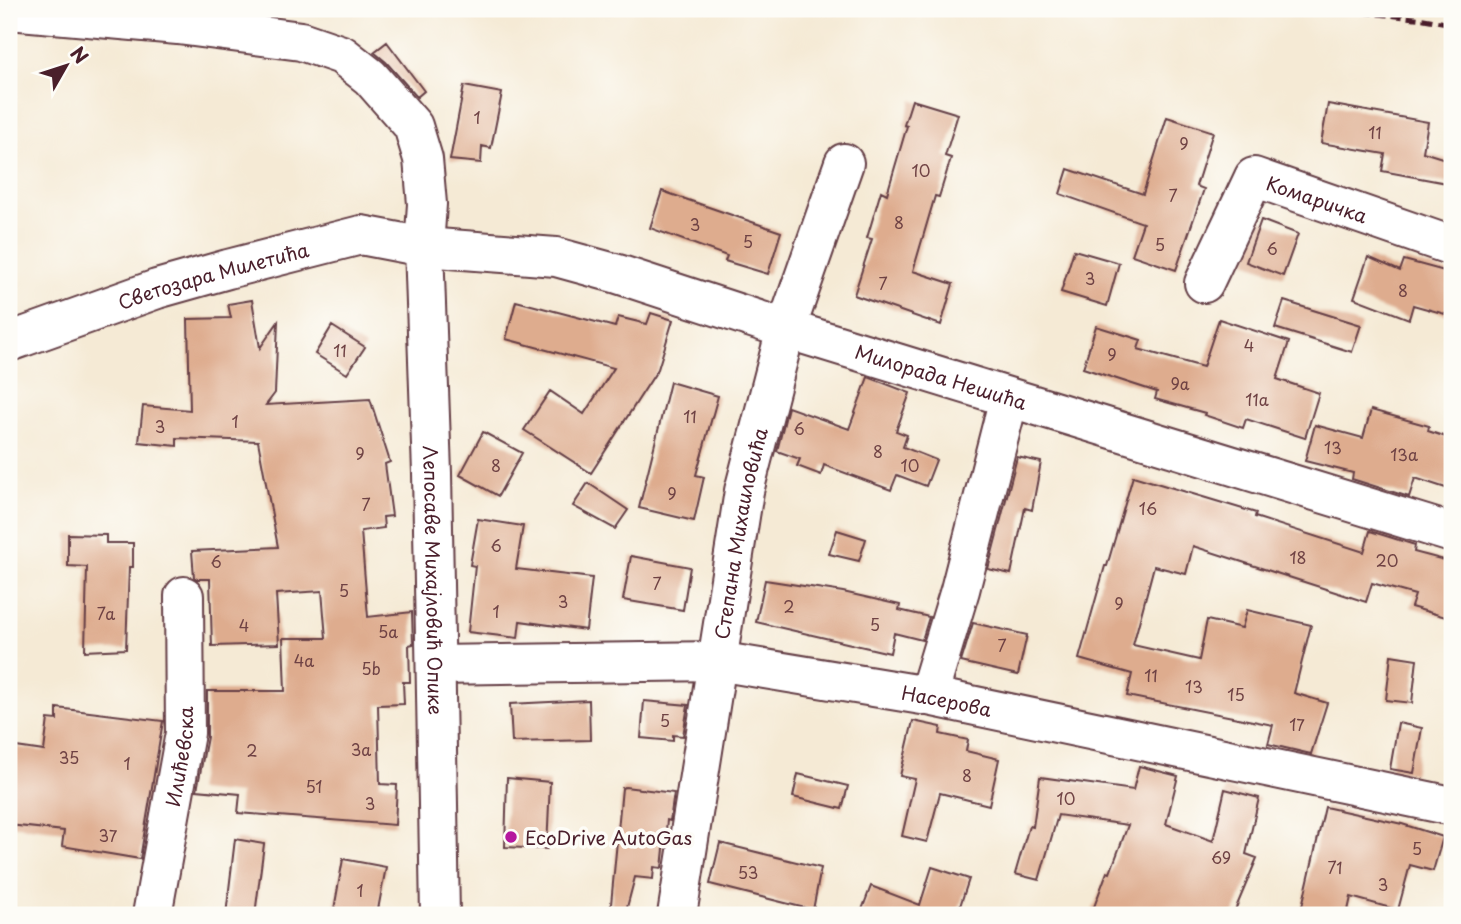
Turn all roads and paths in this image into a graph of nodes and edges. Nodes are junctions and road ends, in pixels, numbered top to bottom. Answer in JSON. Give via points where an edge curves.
{"nodes":[{"id":1,"x":9,"y":10,"type":"edge"},
{"id":2,"x":844,"y":163,"type":"dead end"},
{"id":3,"x":1452,"y":246,"type":"edge"},
{"id":4,"x":424,"y":247,"type":"junction"},
{"id":5,"x":1204,"y":283,"type":"dead end"},
{"id":6,"x":786,"y":329,"type":"junction"},
{"id":7,"x":9,"y":342,"type":"edge"},
{"id":8,"x":1009,"y":398,"type":"junction"},
{"id":9,"x":1452,"y":533,"type":"edge"},
{"id":10,"x":184,"y":597,"type":"dead end"},
{"id":11,"x":717,"y":661,"type":"junction"},
{"id":12,"x":436,"y":665,"type":"junction"},
{"id":13,"x":928,"y":696,"type":"junction"},
{"id":14,"x":1452,"y":806,"type":"edge"},
{"id":15,"x":152,"y":915,"type":"edge"},
{"id":16,"x":440,"y":915,"type":"edge"},
{"id":17,"x":677,"y":915,"type":"edge"}],
"edges":[{"from":1,"to":4,"type":"street","name":"Лепосаве Михајловић Опике","via":[[301,41],[342,55],[370,77],[413,126],[424,159]]},
{"from":2,"to":6,"type":"street","name":"Степана Михаиловића"},
{"from":3,"to":5,"type":"street","name":"Комаричка","via":[[1254,177]]},
{"from":4,"to":6,"type":"street","name":"Милорада Нешића","via":[[556,257]]},
{"from":4,"to":7,"type":"street","name":"Светозара Милетића","via":[[361,235],[157,289]]},
{"from":4,"to":12,"type":"street","name":"Лепосаве Михајловић Опике"},
{"from":6,"to":8,"type":"street","name":"Милорада Нешића"},
{"from":6,"to":11,"type":"street","name":"Степана Михаиловића","via":[[744,491]]},
{"from":8,"to":9,"type":"street","name":"Милорада Нешића"},
{"from":8,"to":13,"type":"street"},
{"from":10,"to":15,"type":"street","name":"Илићевска","via":[[185,733]]},
{"from":11,"to":12,"type":"street","name":"Насерова"},
{"from":11,"to":13,"type":"street","name":"Насерова"},
{"from":11,"to":17,"type":"street","name":"Степана Михаиловића"},
{"from":12,"to":16,"type":"street","name":"Лепосаве Михајловић Опике"},
{"from":13,"to":14,"type":"street","name":"Насерова"}]}
